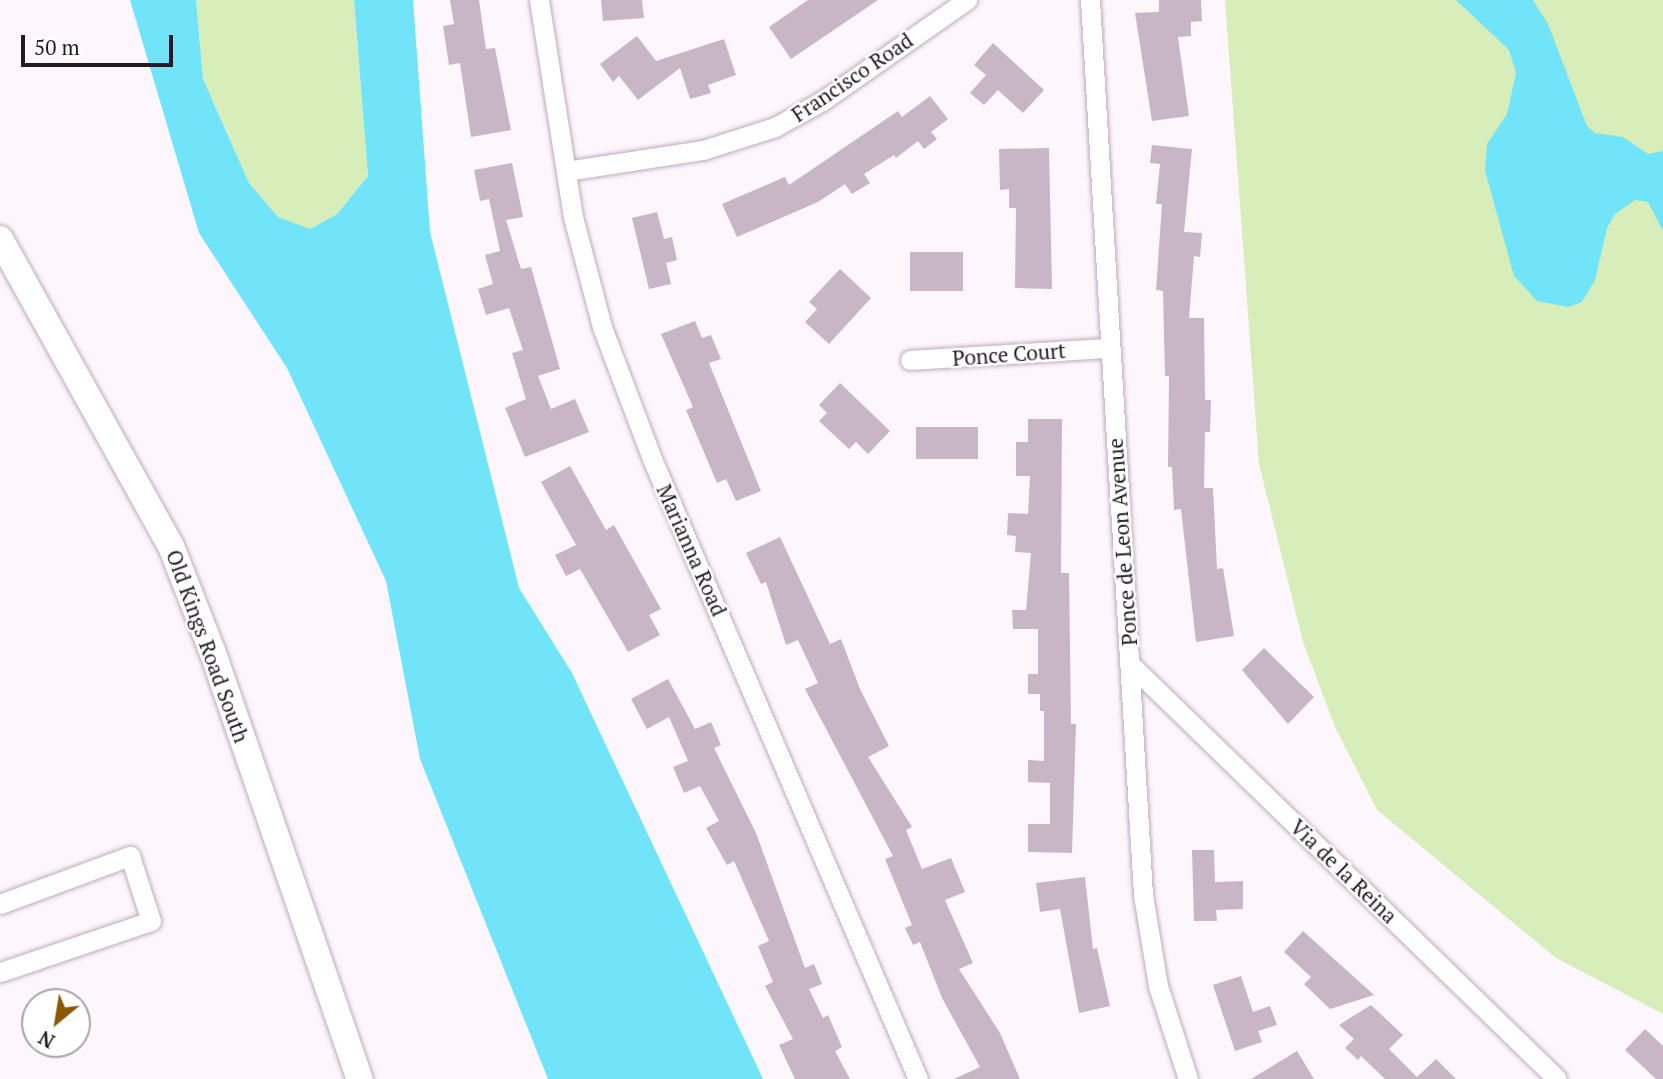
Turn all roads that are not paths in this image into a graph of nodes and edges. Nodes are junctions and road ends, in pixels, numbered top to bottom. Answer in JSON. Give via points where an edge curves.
{"nodes":[{"id":1,"x":539,"y":0,"type":"edge"},
{"id":2,"x":967,"y":0,"type":"edge"},
{"id":3,"x":1090,"y":0,"type":"edge"},
{"id":4,"x":566,"y":171,"type":"junction"},
{"id":5,"x":0,"y":239,"type":"edge"},
{"id":6,"x":1109,"y":348,"type":"junction"},
{"id":7,"x":910,"y":360,"type":"dead end"},
{"id":8,"x":1130,"y":664,"type":"junction"},
{"id":9,"x":0,"y":904,"type":"edge"},
{"id":10,"x":0,"y":972,"type":"edge"},
{"id":11,"x":360,"y":1079,"type":"edge"},
{"id":12,"x":918,"y":1079,"type":"edge"},
{"id":13,"x":1188,"y":1079,"type":"edge"},
{"id":14,"x":1557,"y":1079,"type":"edge"}],
"edges":[{"from":1,"to":4,"type":"street","name":"Marianna Road"},
{"from":2,"to":4,"type":"street","name":"Francisco Road","via":[[822,102],[775,127],[704,150]]},
{"from":3,"to":6,"type":"street","name":"Ponce de Leon Avenue"},
{"from":4,"to":12,"type":"street","name":"Marianna Road","via":[[590,286],[622,384]]},
{"from":5,"to":11,"type":"street","name":"Old Kings Road South","via":[[171,546],[213,653]]},
{"from":6,"to":7,"type":"street","name":"Ponce Court"},
{"from":6,"to":8,"type":"street","name":"Ponce de Leon Avenue"},
{"from":8,"to":13,"type":"street","name":"Ponce de Leon Avenue","via":[[1148,937],[1171,1033]]},
{"from":8,"to":14,"type":"street","name":"Via de la Reina"},
{"from":9,"to":10,"type":"street","via":[[130,856],[151,921]]}]}
